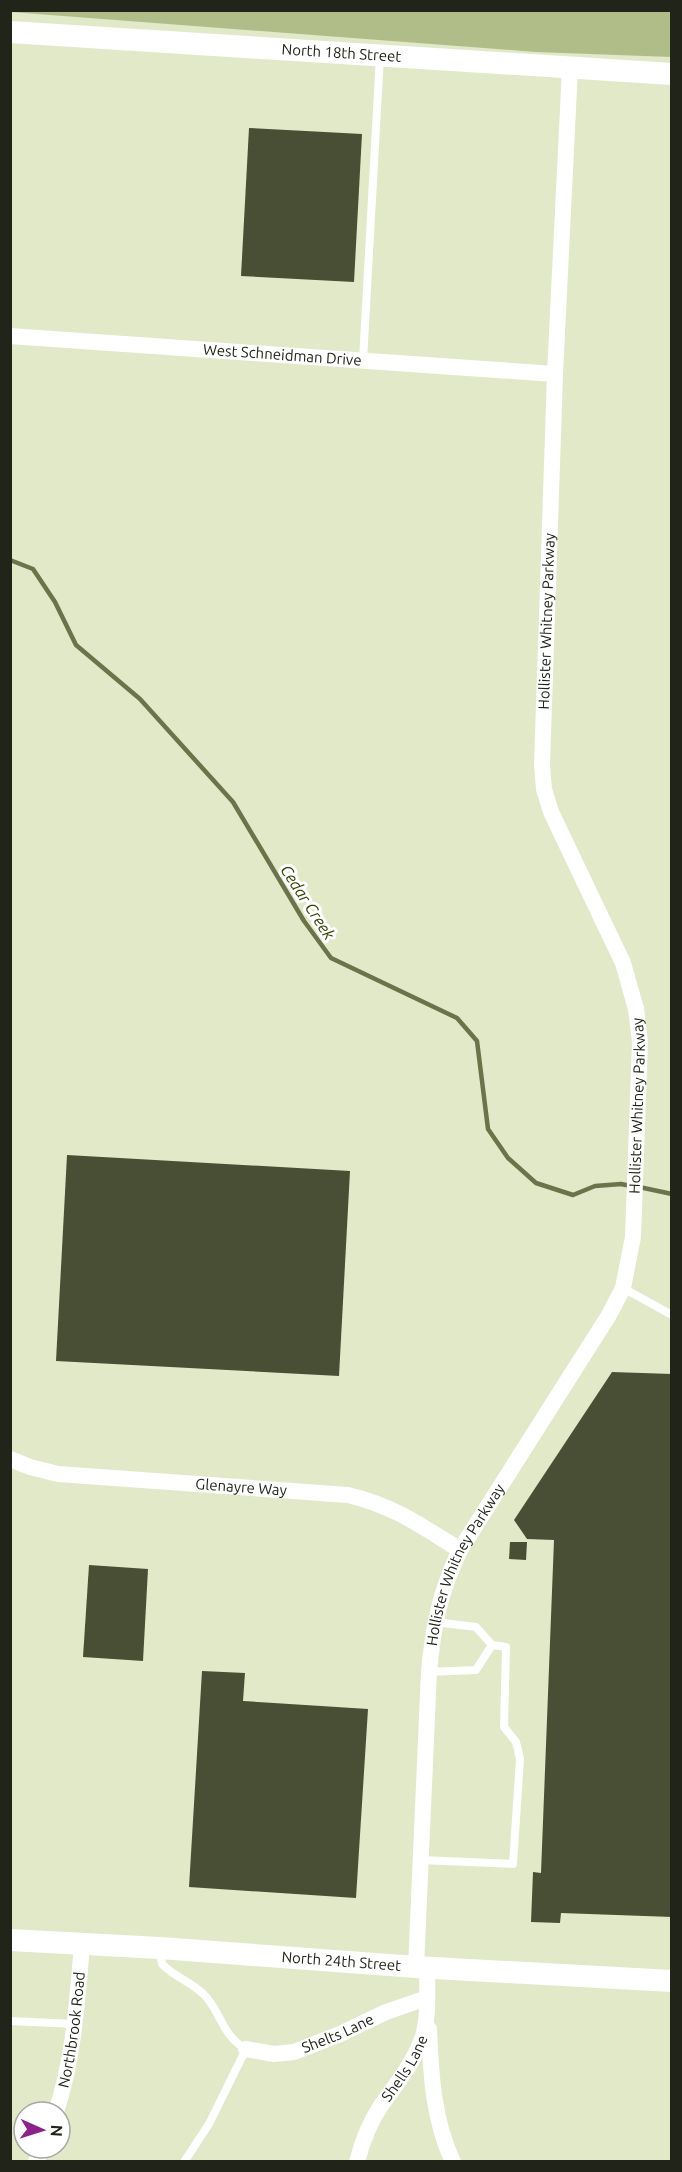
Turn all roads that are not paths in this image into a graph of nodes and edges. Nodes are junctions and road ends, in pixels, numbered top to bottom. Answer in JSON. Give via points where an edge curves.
{"nodes":[{"id":1,"x":10,"y":33,"type":"edge"},
{"id":2,"x":380,"y":56,"type":"junction"},
{"id":3,"x":570,"y":68,"type":"junction"},
{"id":4,"x":672,"y":74,"type":"edge"},
{"id":5,"x":10,"y":336,"type":"edge"},
{"id":6,"x":363,"y":360,"type":"junction"},
{"id":7,"x":555,"y":374,"type":"junction"},
{"id":8,"x":623,"y":1287,"type":"junction"},
{"id":9,"x":672,"y":1315,"type":"edge"},
{"id":10,"x":10,"y":1459,"type":"edge"},
{"id":11,"x":460,"y":1550,"type":"junction"},
{"id":12,"x":435,"y":1622,"type":"junction"},
{"id":13,"x":492,"y":1645,"type":"junction"},
{"id":14,"x":429,"y":1672,"type":"junction"},
{"id":15,"x":421,"y":1860,"type":"junction"},
{"id":16,"x":10,"y":1940,"type":"edge"},
{"id":17,"x":82,"y":1945,"type":"junction"},
{"id":18,"x":160,"y":1948,"type":"junction"},
{"id":19,"x":421,"y":1967,"type":"junction"},
{"id":20,"x":672,"y":1981,"type":"edge"},
{"id":21,"x":427,"y":1998,"type":"junction"},
{"id":22,"x":10,"y":2021,"type":"edge"},
{"id":23,"x":75,"y":2024,"type":"junction"},
{"id":24,"x":246,"y":2049,"type":"junction"},
{"id":25,"x":59,"y":2100,"type":"edge"},
{"id":26,"x":184,"y":2162,"type":"edge"},
{"id":27,"x":357,"y":2162,"type":"edge"},
{"id":28,"x":453,"y":2162,"type":"edge"}],
"edges":[{"from":1,"to":2,"type":"street","name":"North 18th Street"},
{"from":2,"to":3,"type":"street","name":"North 18th Street"},
{"from":2,"to":6,"type":"lane"},
{"from":3,"to":4,"type":"street","name":"North 18th Street"},
{"from":3,"to":7,"type":"street","name":"Hollister Whitney Parkway"},
{"from":5,"to":6,"type":"street","name":"West Schneidman Drive"},
{"from":6,"to":7,"type":"street","name":"West Schneidman Drive"},
{"from":7,"to":8,"type":"street","name":"Hollister Whitney Parkway","via":[[542,765],[551,812],[623,963],[636,1009],[640,1042],[633,1237]]},
{"from":8,"to":9,"type":"lane"},
{"from":8,"to":11,"type":"street","name":"Hollister Whitney Parkway"},
{"from":10,"to":11,"type":"street","name":"Glenayre Way","via":[[58,1474],[348,1495],[397,1511]]},
{"from":11,"to":12,"type":"street","name":"Hollister Whitney Parkway","via":[[449,1572]]},
{"from":12,"to":13,"type":"lane","via":[[476,1627]]},
{"from":12,"to":14,"type":"street","name":"Hollister Whitney Parkway"},
{"from":13,"to":14,"type":"lane","via":[[476,1670]]},
{"from":13,"to":15,"type":"lane","via":[[506,1647],[504,1727],[516,1742],[520,1759],[513,1864]]},
{"from":14,"to":15,"type":"street","name":"Hollister Whitney Parkway"},
{"from":15,"to":19,"type":"street","name":"Hollister Whitney Parkway"},
{"from":16,"to":17,"type":"street","name":"North 24th Street"},
{"from":17,"to":18,"type":"street","name":"North 24th Street"},
{"from":17,"to":23,"type":"street","name":"Northbrook Road"},
{"from":18,"to":19,"type":"street","name":"North 24th Street"},
{"from":18,"to":24,"type":"lane","via":[[162,1964],[200,1990],[222,2026]]},
{"from":19,"to":20,"type":"street","name":"North 24th Street"},
{"from":19,"to":21,"type":"street","name":"Shells Lane"},
{"from":21,"to":24,"type":"street","name":"Shelts Lane","via":[[294,2052],[274,2054]]},
{"from":21,"to":27,"type":"street","name":"Shells Lane","via":[[418,2050],[362,2140]]},
{"from":21,"to":28,"type":"street","via":[[431,2082],[443,2140]]},
{"from":22,"to":23,"type":"lane"},
{"from":23,"to":25,"type":"street","name":"Northbrook Road"},
{"from":24,"to":26,"type":"lane","via":[[209,2124]]}]}
